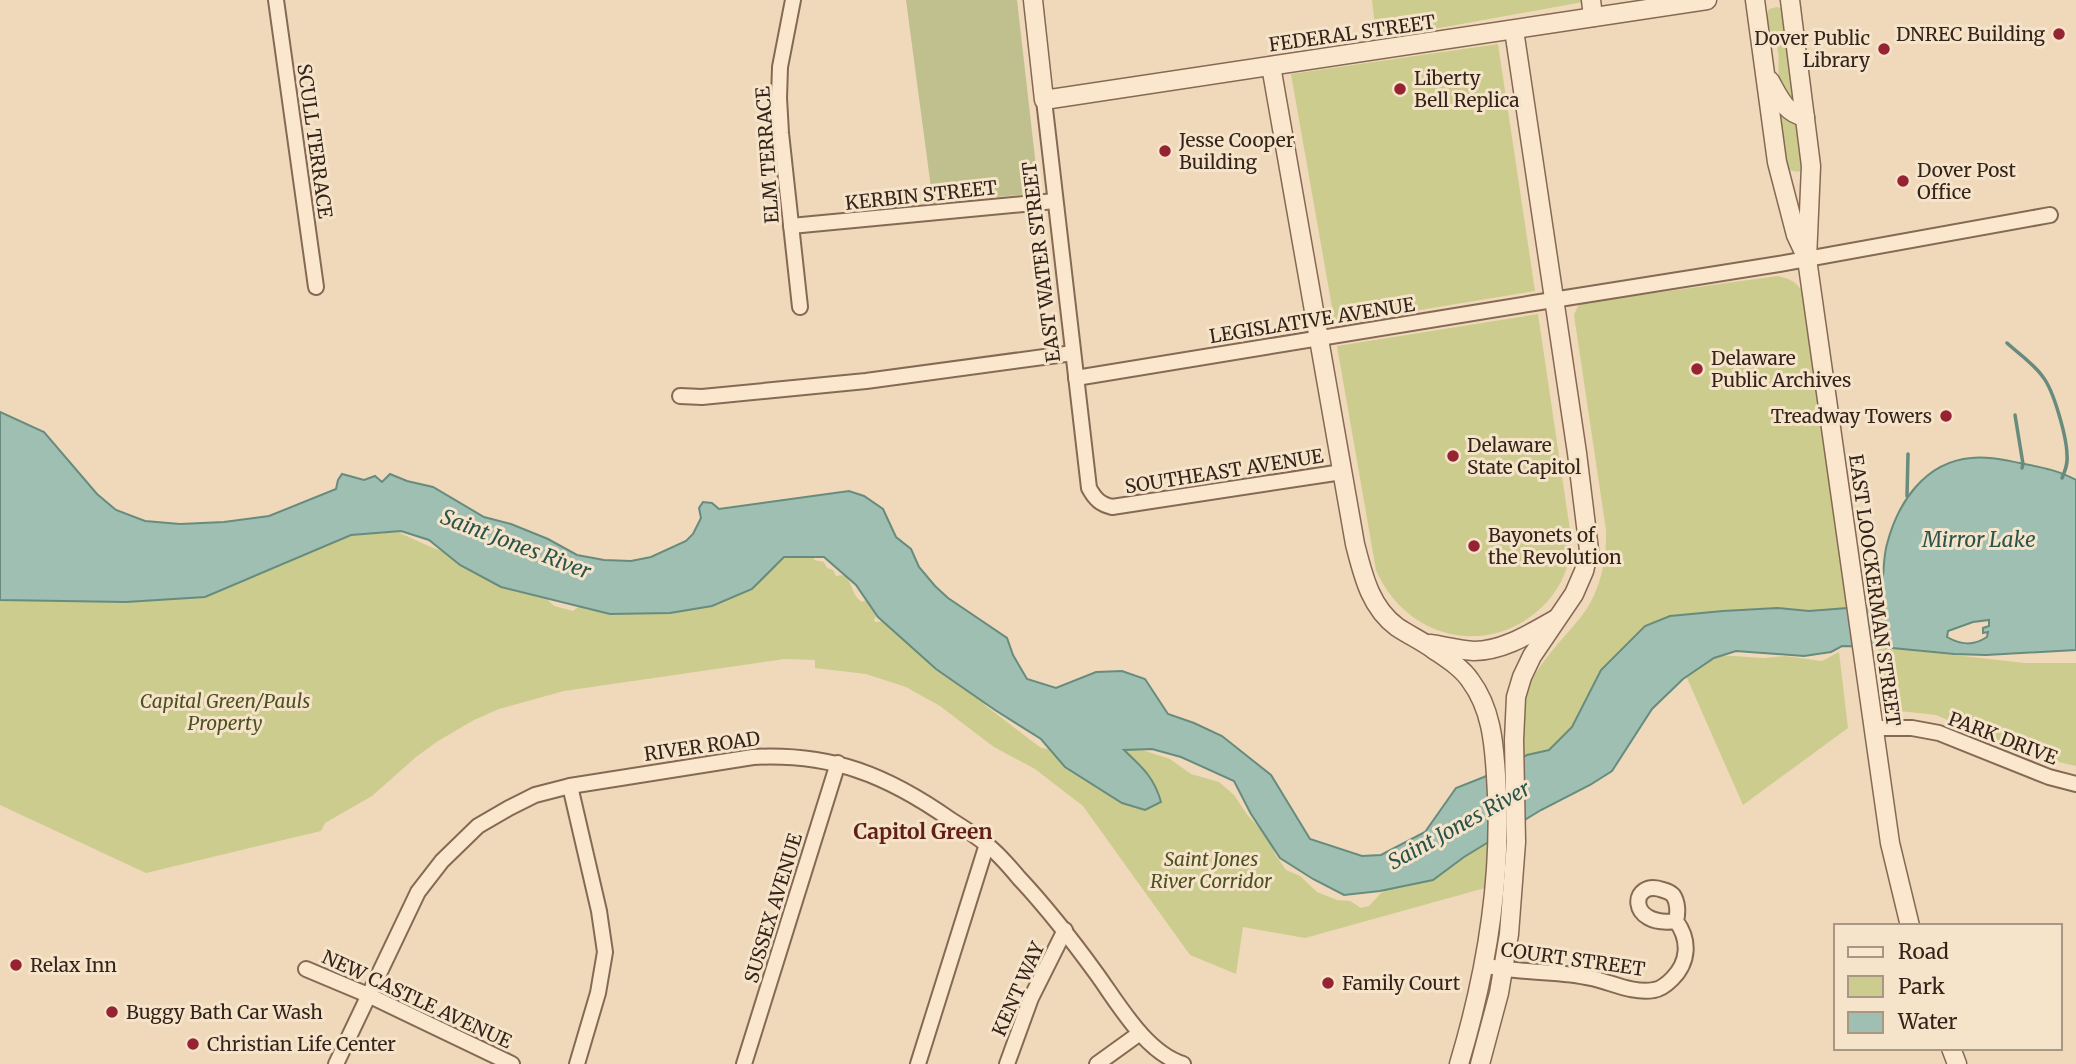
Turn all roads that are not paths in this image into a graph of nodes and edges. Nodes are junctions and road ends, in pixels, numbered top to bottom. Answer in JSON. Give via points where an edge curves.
{"nodes":[{"id":1,"x":276,"y":0,"type":"edge"},
{"id":2,"x":793,"y":0,"type":"edge"},
{"id":3,"x":1033,"y":0,"type":"edge"},
{"id":4,"x":1707,"y":0,"type":"edge"},
{"id":5,"x":1755,"y":0,"type":"edge"},
{"id":6,"x":1790,"y":0,"type":"edge"},
{"id":7,"x":1592,"y":9,"type":"edge"},
{"id":8,"x":1514,"y":30,"type":"junction"},
{"id":9,"x":1271,"y":66,"type":"junction"},
{"id":10,"x":1763,"y":68,"type":"junction"},
{"id":11,"x":1044,"y":100,"type":"junction"},
{"id":12,"x":1805,"y":117,"type":"junction"},
{"id":13,"x":1055,"y":201,"type":"junction"},
{"id":14,"x":2050,"y":215,"type":"dead end"},
{"id":15,"x":791,"y":226,"type":"junction"},
{"id":16,"x":1807,"y":259,"type":"junction"},
{"id":17,"x":316,"y":287,"type":"dead end"},
{"id":18,"x":1554,"y":300,"type":"junction"},
{"id":19,"x":800,"y":307,"type":"dead end"},
{"id":20,"x":1318,"y":338,"type":"junction"},
{"id":21,"x":1073,"y":352,"type":"junction"},
{"id":22,"x":1076,"y":379,"type":"junction"},
{"id":23,"x":680,"y":396,"type":"dead end"},
{"id":24,"x":1342,"y":472,"type":"junction"},
{"id":25,"x":1112,"y":507,"type":"joint"},
{"id":26,"x":1557,"y":618,"type":"junction"},
{"id":27,"x":1423,"y":642,"type":"junction"},
{"id":28,"x":1873,"y":728,"type":"junction"},
{"id":29,"x":838,"y":763,"type":"junction"},
{"id":30,"x":2076,"y":784,"type":"edge"},
{"id":31,"x":570,"y":786,"type":"junction"},
{"id":32,"x":987,"y":844,"type":"junction"},
{"id":33,"x":1676,"y":921,"type":"dead end"},
{"id":34,"x":1910,"y":924,"type":"edge"},
{"id":35,"x":1065,"y":930,"type":"junction"},
{"id":36,"x":1484,"y":966,"type":"junction"},
{"id":37,"x":1504,"y":968,"type":"junction"},
{"id":38,"x":306,"y":970,"type":"dead end"},
{"id":39,"x":368,"y":996,"type":"junction"},
{"id":40,"x":1140,"y":1033,"type":"junction"},
{"id":41,"x":1178,"y":1063,"type":"edge"},
{"id":42,"x":336,"y":1064,"type":"edge"},
{"id":43,"x":512,"y":1064,"type":"edge"},
{"id":44,"x":577,"y":1064,"type":"edge"},
{"id":45,"x":744,"y":1064,"type":"edge"},
{"id":46,"x":918,"y":1064,"type":"edge"},
{"id":47,"x":1007,"y":1064,"type":"edge"},
{"id":48,"x":1097,"y":1064,"type":"edge"},
{"id":49,"x":1459,"y":1064,"type":"edge"},
{"id":50,"x":1480,"y":1064,"type":"edge"}],
"edges":[{"from":1,"to":17,"type":"street","name":"SCULL TERRACE"},
{"from":2,"to":15,"type":"street","name":"ELM TERRACE","via":[[779,98]]},
{"from":3,"to":11,"type":"street","name":"EAST WATER STREET"},
{"from":4,"to":7,"type":"street","name":"FEDERAL STREET"},
{"from":5,"to":10,"type":"street"},
{"from":6,"to":12,"type":"street"},
{"from":7,"to":8,"type":"street","name":"FEDERAL STREET"},
{"from":8,"to":9,"type":"street","name":"FEDERAL STREET"},
{"from":8,"to":18,"type":"street"},
{"from":9,"to":11,"type":"street","name":"FEDERAL STREET"},
{"from":9,"to":20,"type":"street"},
{"from":10,"to":12,"type":"street","via":[[1782,102],[1794,115]]},
{"from":10,"to":16,"type":"street","via":[[1777,162]]},
{"from":11,"to":13,"type":"street","name":"EAST WATER STREET"},
{"from":12,"to":16,"type":"street","via":[[1811,166]]},
{"from":13,"to":15,"type":"street","name":"KERBIN STREET"},
{"from":13,"to":21,"type":"street","name":"EAST WATER STREET"},
{"from":14,"to":16,"type":"street","name":"LEGISLATIVE AVENUE"},
{"from":15,"to":19,"type":"street","name":"ELM TERRACE"},
{"from":16,"to":18,"type":"street","name":"LEGISLATIVE AVENUE"},
{"from":16,"to":28,"type":"street","name":"EAST LOOCKERMAN STREET"},
{"from":18,"to":20,"type":"street","name":"LEGISLATIVE AVENUE"},
{"from":18,"to":26,"type":"street","via":[[1589,550],[1574,594]]},
{"from":20,"to":22,"type":"street","name":"LEGISLATIVE AVENUE"},
{"from":20,"to":24,"type":"street"},
{"from":21,"to":22,"type":"street","name":"EAST WATER STREET"},
{"from":21,"to":23,"type":"street","via":[[866,381]]},
{"from":22,"to":25,"type":"street","name":"EAST WATER STREET","via":[[1089,488],[1101,504]]},
{"from":24,"to":25,"type":"street","name":"SOUTHEAST AVENUE"},
{"from":24,"to":27,"type":"street","via":[[1366,587],[1396,626]]},
{"from":26,"to":27,"type":"street","via":[[1495,648],[1475,651]]},
{"from":26,"to":37,"type":"street","via":[[1532,656],[1517,697],[1516,842]]},
{"from":27,"to":36,"type":"street","via":[[1469,678],[1485,707],[1494,743],[1497,843]]},
{"from":28,"to":30,"type":"street","name":"PARK DRIVE","via":[[1939,733]]},
{"from":28,"to":34,"type":"street","name":"EAST LOOCKERMAN STREET"},
{"from":29,"to":31,"type":"street","name":"RIVER ROAD","via":[[753,757]]},
{"from":29,"to":32,"type":"street","name":"RIVER ROAD","via":[[904,789]]},
{"from":29,"to":45,"type":"street","name":"SUSSEX AVENUE"},
{"from":31,"to":39,"type":"street","name":"RIVER ROAD","via":[[535,796],[478,826],[442,861],[418,892]]},
{"from":31,"to":44,"type":"street","via":[[605,952]]},
{"from":32,"to":35,"type":"street","name":"RIVER ROAD"},
{"from":32,"to":46,"type":"street"},
{"from":33,"to":37,"type":"street","name":"COURT STREET","via":[[1686,940],[1684,963],[1656,990],[1625,988],[1557,972]]},
{"from":35,"to":40,"type":"street","name":"RIVER ROAD"},
{"from":35,"to":47,"type":"street","name":"KENT WAY","via":[[1031,998]]},
{"from":36,"to":37,"type":"street","name":"COURT STREET"},
{"from":36,"to":49,"type":"street"},
{"from":37,"to":50,"type":"street"},
{"from":38,"to":39,"type":"street","name":"NEW CASTLE AVENUE"},
{"from":39,"to":42,"type":"street","name":"RIVER ROAD"},
{"from":39,"to":43,"type":"street","name":"NEW CASTLE AVENUE"},
{"from":40,"to":41,"type":"street","name":"RIVER ROAD"},
{"from":40,"to":48,"type":"street"}]}
